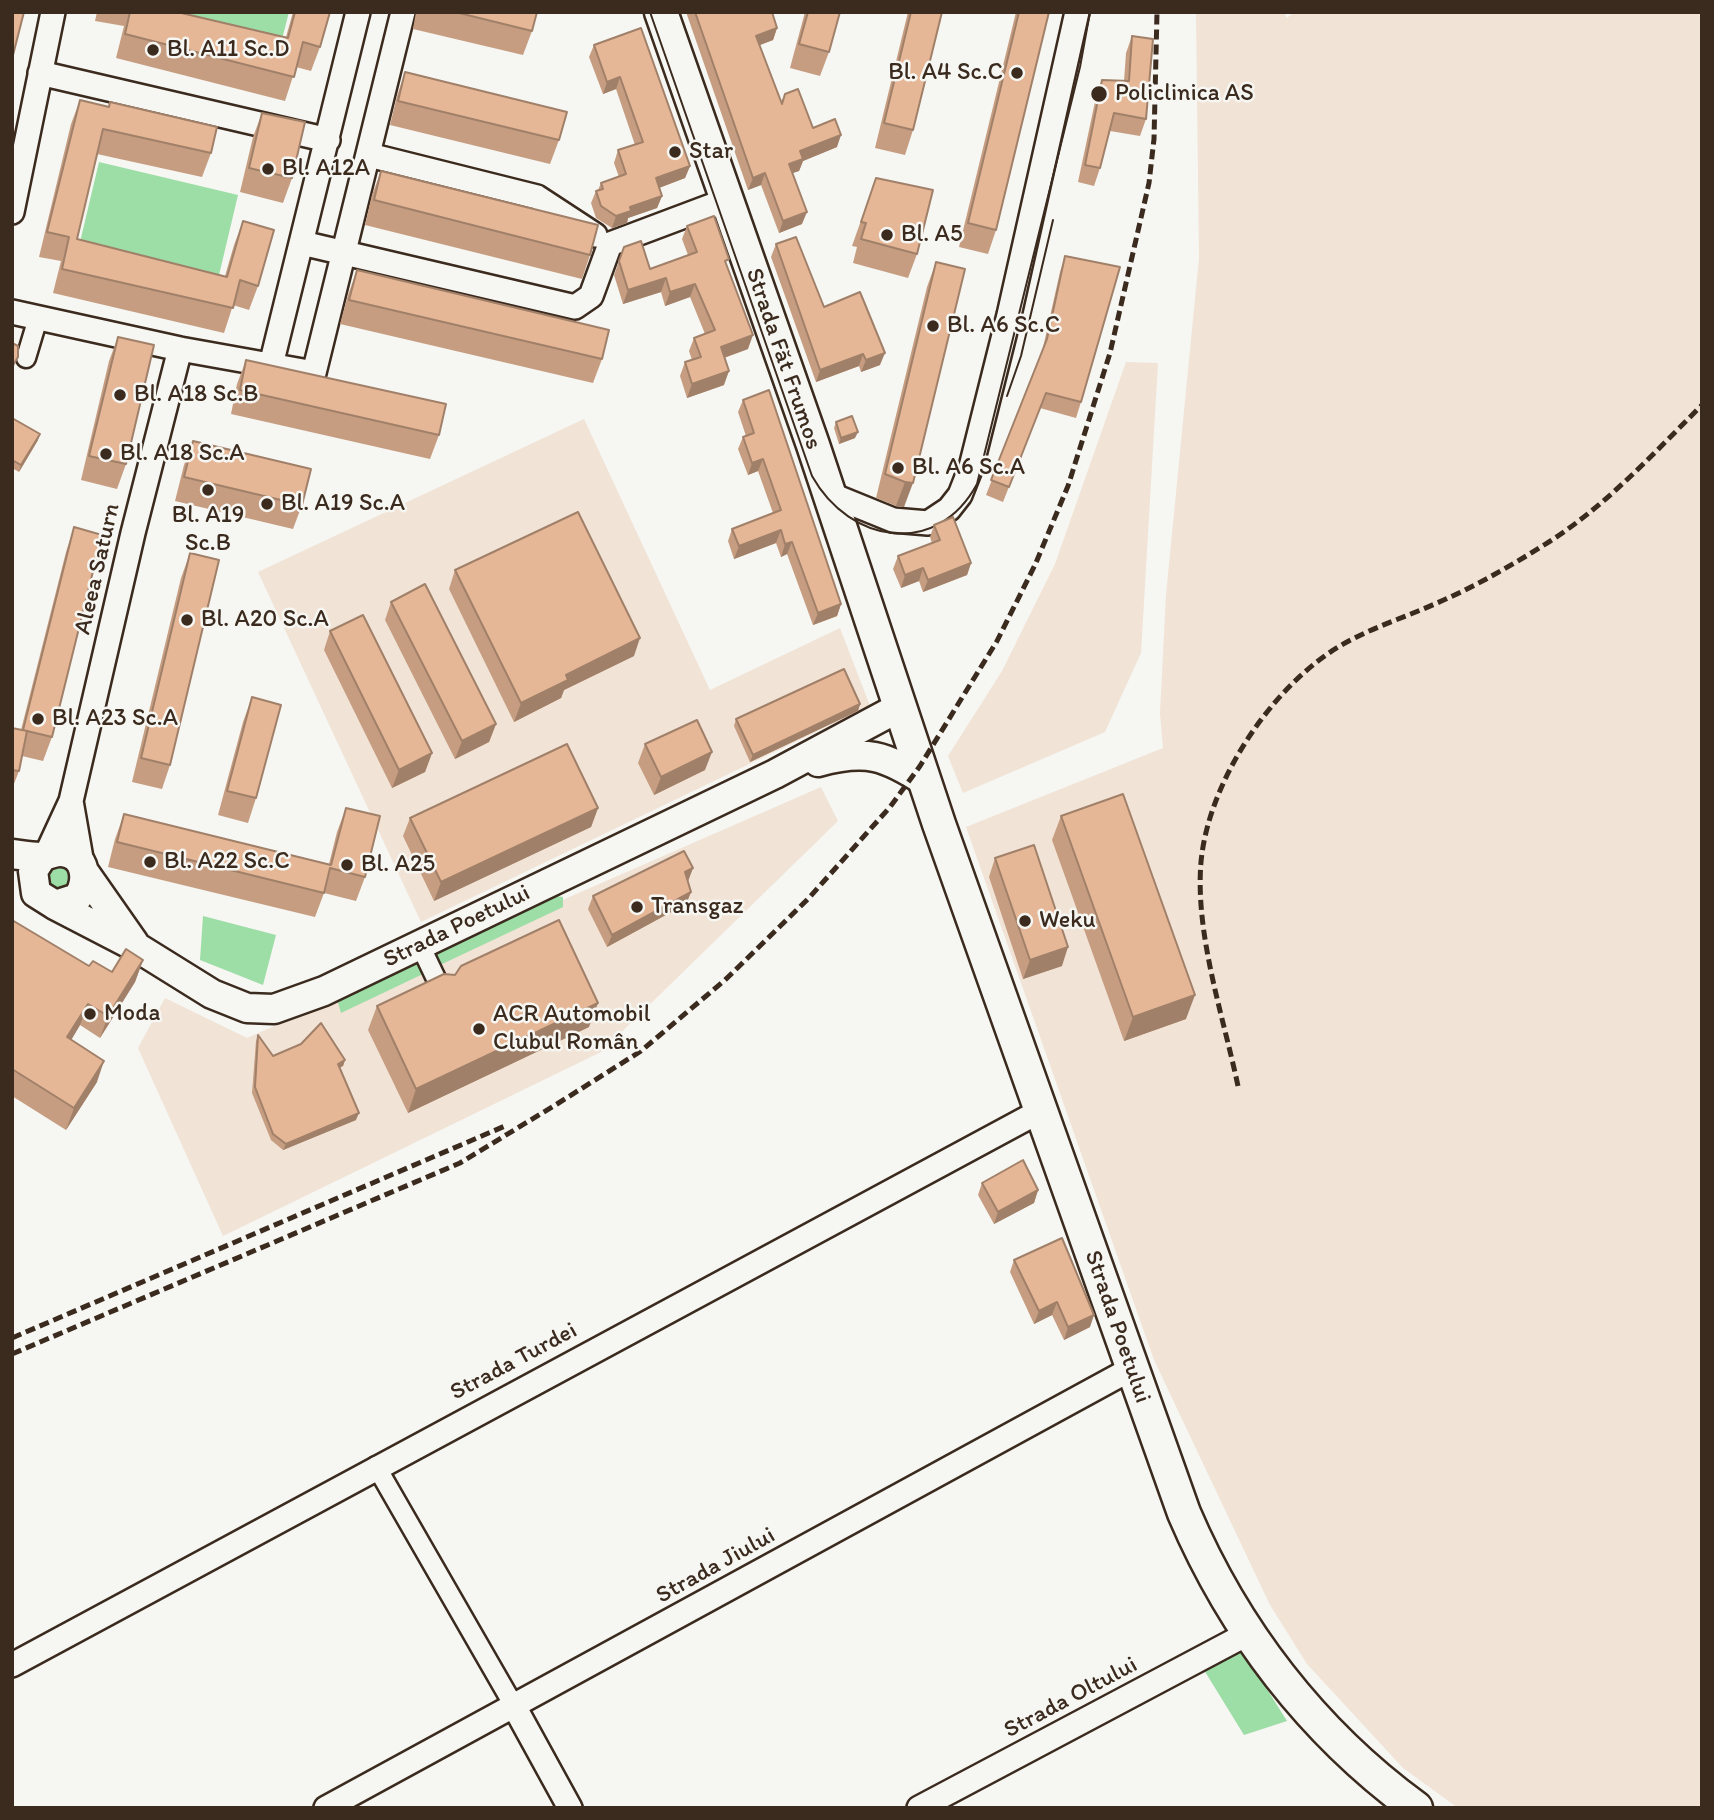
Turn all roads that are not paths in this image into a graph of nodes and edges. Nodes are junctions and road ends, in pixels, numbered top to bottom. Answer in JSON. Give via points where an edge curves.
{"nodes":[{"id":1,"x":53,"y":12,"type":"edge"},
{"id":2,"x":358,"y":12,"type":"edge"},
{"id":3,"x":403,"y":12,"type":"edge"},
{"id":4,"x":661,"y":12,"type":"edge"},
{"id":5,"x":1077,"y":12,"type":"edge"},
{"id":6,"x":40,"y":73,"type":"junction"},
{"id":7,"x":328,"y":140,"type":"junction"},
{"id":8,"x":369,"y":155,"type":"junction"},
{"id":9,"x":727,"y":200,"type":"junction"},
{"id":10,"x":12,"y":212,"type":"edge"},
{"id":11,"x":302,"y":243,"type":"junction"},
{"id":12,"x":610,"y":244,"type":"junction"},
{"id":13,"x":345,"y":253,"type":"junction"},
{"id":14,"x":12,"y":312,"type":"edge"},
{"id":15,"x":38,"y":318,"type":"junction"},
{"id":16,"x":180,"y":349,"type":"junction"},
{"id":17,"x":26,"y":358,"type":"dead end"},
{"id":18,"x":271,"y":365,"type":"junction"},
{"id":19,"x":829,"y":494,"type":"junction"},
{"id":20,"x":900,"y":707,"type":"junction"},
{"id":21,"x":775,"y":774,"type":"junction"},
{"id":22,"x":926,"y":782,"type":"junction"},
{"id":23,"x":71,"y":802,"type":"junction"},
{"id":24,"x":12,"y":854,"type":"edge"},
{"id":25,"x":44,"y":856,"type":"junction"},
{"id":26,"x":84,"y":869,"type":"junction"},
{"id":27,"x":12,"y":878,"type":"edge"},
{"id":28,"x":46,"y":899,"type":"junction"},
{"id":29,"x":420,"y":945,"type":"junction"},
{"id":30,"x":138,"y":948,"type":"junction"},
{"id":31,"x":441,"y":989,"type":"edge"},
{"id":32,"x":1042,"y":1110,"type":"junction"},
{"id":33,"x":1131,"y":1369,"type":"junction"},
{"id":34,"x":376,"y":1466,"type":"junction"},
{"id":35,"x":1247,"y":1634,"type":"junction"},
{"id":36,"x":12,"y":1665,"type":"edge"},
{"id":37,"x":514,"y":1706,"type":"junction"},
{"id":38,"x":326,"y":1808,"type":"edge"},
{"id":39,"x":570,"y":1808,"type":"edge"},
{"id":40,"x":919,"y":1808,"type":"edge"},
{"id":41,"x":1416,"y":1808,"type":"edge"}],
"edges":[{"from":1,"to":6,"type":"street"},
{"from":2,"to":7,"type":"street"},
{"from":3,"to":8,"type":"street"},
{"from":4,"to":9,"type":"main road","name":"Strada Făt Frumos"},
{"from":5,"to":19,"type":"street","via":[[1009,315],[960,495],[928,523],[893,520]]},
{"from":6,"to":7,"type":"street"},
{"from":6,"to":10,"type":"street"},
{"from":7,"to":11,"type":"street"},
{"from":8,"to":12,"type":"street","via":[[537,197]]},
{"from":8,"to":13,"type":"street"},
{"from":9,"to":12,"type":"street"},
{"from":9,"to":19,"type":"main road","name":"Strada Făt Frumos"},
{"from":11,"to":13,"type":"street"},
{"from":11,"to":18,"type":"street"},
{"from":12,"to":13,"type":"street","via":[[591,296],[575,307]]},
{"from":13,"to":18,"type":"street","via":[[314,373]]},
{"from":14,"to":15,"type":"street"},
{"from":15,"to":16,"type":"street"},
{"from":15,"to":17,"type":"street"},
{"from":16,"to":18,"type":"street"},
{"from":16,"to":23,"type":"street","name":"Aleea Saturn"},
{"from":19,"to":20,"type":"main road","name":"Strada Făt Frumos"},
{"from":20,"to":21,"type":"street","name":"Strada Poetului"},
{"from":20,"to":22,"type":"main road","name":"Strada Poetului"},
{"from":21,"to":22,"type":"street","name":"Strada Poetului","via":[[861,754],[890,760]]},
{"from":21,"to":29,"type":"street","name":"Strada Poetului"},
{"from":22,"to":32,"type":"main road","name":"Strada Poetului"},
{"from":23,"to":25,"type":"street","name":"Aleea Saturn"},
{"from":23,"to":26,"type":"street","name":"Aleea Saturn"},
{"from":24,"to":25,"type":"street"},
{"from":25,"to":26,"type":"street","via":[[68,853]]},
{"from":25,"to":28,"type":"street","via":[[33,871]]},
{"from":26,"to":28,"type":"street","via":[[85,882],[77,898]]},
{"from":26,"to":30,"type":"street","name":"Strada Poetului"},
{"from":27,"to":28,"type":"street","name":"Strada Poetului"},
{"from":28,"to":30,"type":"street","name":"Strada Poetului"},
{"from":29,"to":30,"type":"street","name":"Strada Poetului","via":[[303,1000],[261,1010],[212,994]]},
{"from":29,"to":31,"type":"street"},
{"from":32,"to":33,"type":"main road","name":"Strada Poetului"},
{"from":32,"to":34,"type":"street","name":"Strada Turdei"},
{"from":33,"to":35,"type":"main road","name":"Strada Poetului","via":[[1200,1551]]},
{"from":33,"to":37,"type":"street","name":"Strada Jiului"},
{"from":34,"to":36,"type":"street","name":"Strada Turdei"},
{"from":34,"to":37,"type":"street"},
{"from":35,"to":40,"type":"street","name":"Strada Oltului"},
{"from":35,"to":41,"type":"main road","name":"Strada Poetului","via":[[1283,1682],[1330,1732]]},
{"from":37,"to":38,"type":"street","name":"Strada Jiului"},
{"from":37,"to":39,"type":"street"}]}
